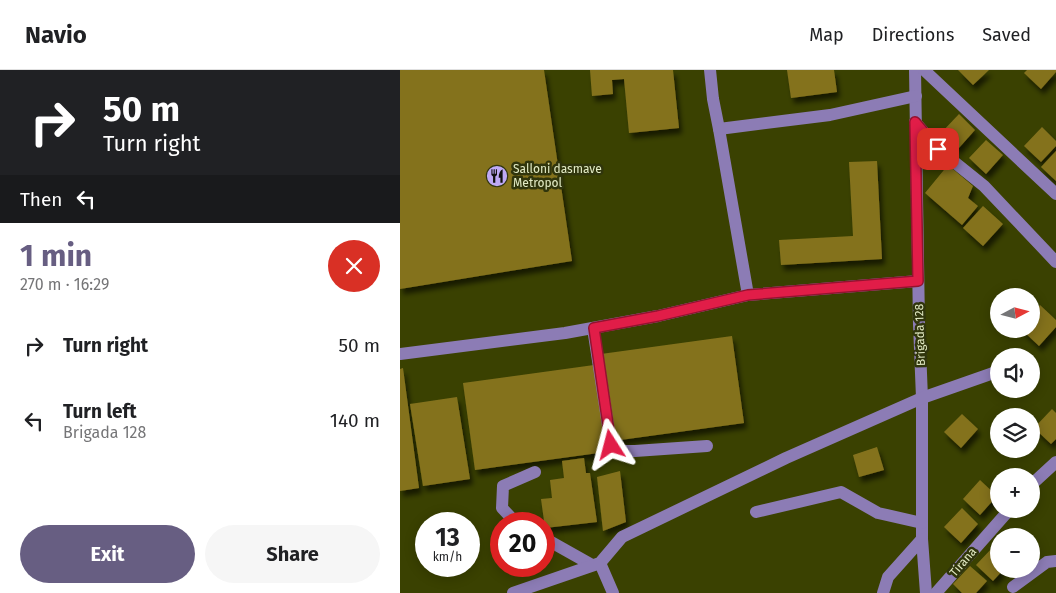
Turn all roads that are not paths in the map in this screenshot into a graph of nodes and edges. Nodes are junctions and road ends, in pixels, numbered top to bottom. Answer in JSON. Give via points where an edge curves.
{"nodes":[{"id":1,"x":710,"y":70,"type":"edge"},
{"id":2,"x":915,"y":70,"type":"edge"},
{"id":3,"x":924,"y":70,"type":"edge"},
{"id":4,"x":916,"y":96,"type":"junction"},
{"id":5,"x":915,"y":122,"type":"junction"},
{"id":6,"x":719,"y":129,"type":"junction"},
{"id":7,"x":1056,"y":194,"type":"edge"},
{"id":8,"x":1056,"y":262,"type":"edge"},
{"id":9,"x":918,"y":281,"type":"junction"},
{"id":10,"x":748,"y":295,"type":"junction"},
{"id":11,"x":594,"y":328,"type":"junction"},
{"id":12,"x":400,"y":354,"type":"edge"},
{"id":13,"x":990,"y":374,"type":"edge"},
{"id":14,"x":922,"y":398,"type":"junction"},
{"id":15,"x":708,"y":446,"type":"dead end"},
{"id":16,"x":1056,"y":462,"type":"edge"},
{"id":17,"x":536,"y":472,"type":"dead end"},
{"id":18,"x":1040,"y":477,"type":"edge"},
{"id":19,"x":506,"y":512,"type":"edge"},
{"id":20,"x":756,"y":512,"type":"dead end"},
{"id":21,"x":1002,"y":518,"type":"edge"},
{"id":22,"x":922,"y":523,"type":"junction"},
{"id":23,"x":922,"y":538,"type":"junction"},
{"id":24,"x":555,"y":544,"type":"edge"},
{"id":25,"x":1056,"y":561,"type":"edge"},
{"id":26,"x":596,"y":564,"type":"junction"},
{"id":27,"x":1013,"y":587,"type":"dead end"},
{"id":28,"x":513,"y":593,"type":"edge"},
{"id":29,"x":613,"y":593,"type":"edge"},
{"id":30,"x":883,"y":593,"type":"edge"},
{"id":31,"x":926,"y":593,"type":"edge"},
{"id":32,"x":936,"y":593,"type":"edge"}],
"edges":[{"from":1,"to":6,"type":"street"},
{"from":2,"to":4,"type":"street","name":"Brigada 128"},
{"from":3,"to":7,"type":"street"},
{"from":4,"to":5,"type":"street","name":"Brigada 128"},
{"from":4,"to":6,"type":"street","via":[[830,115]]},
{"from":5,"to":8,"type":"street","via":[[938,149],[984,186]]},
{"from":5,"to":9,"type":"street","name":"Brigada 128"},
{"from":6,"to":10,"type":"street"},
{"from":9,"to":10,"type":"street"},
{"from":9,"to":14,"type":"street","name":"Brigada 128"},
{"from":10,"to":11,"type":"street"},
{"from":11,"to":12,"type":"street"},
{"from":11,"to":15,"type":"street","via":[[611,445],[618,451]]},
{"from":13,"to":14,"type":"street"},
{"from":14,"to":22,"type":"street","name":"Brigada 128"},
{"from":14,"to":26,"type":"street","via":[[786,458],[622,537]]},
{"from":16,"to":18,"type":"street"},
{"from":17,"to":19,"type":"street","via":[[503,486],[502,508]]},
{"from":20,"to":22,"type":"street","via":[[841,492],[878,513]]},
{"from":21,"to":32,"type":"street","name":"Tirana"},
{"from":22,"to":23,"type":"street","name":"Brigada 128"},
{"from":23,"to":30,"type":"street","via":[[888,577]]},
{"from":23,"to":31,"type":"street","name":"Brigada 128"},
{"from":24,"to":26,"type":"street"},
{"from":25,"to":27,"type":"street","via":[[1047,562]]},
{"from":26,"to":28,"type":"street"},
{"from":26,"to":29,"type":"street"}]}
